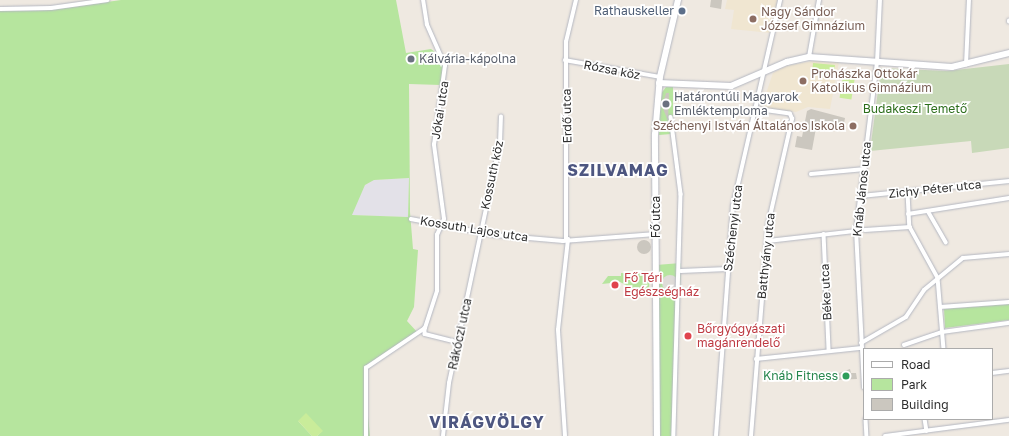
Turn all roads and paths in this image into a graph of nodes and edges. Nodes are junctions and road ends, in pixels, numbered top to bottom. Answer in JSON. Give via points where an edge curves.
{"nodes":[{"id":1,"x":107,"y":0,"type":"edge"},
{"id":2,"x":423,"y":0,"type":"edge"},
{"id":3,"x":576,"y":0,"type":"edge"},
{"id":4,"x":678,"y":0,"type":"edge"},
{"id":5,"x":780,"y":0,"type":"edge"},
{"id":6,"x":819,"y":0,"type":"edge"},
{"id":7,"x":880,"y":0,"type":"edge"},
{"id":8,"x":968,"y":0,"type":"edge"},
{"id":9,"x":0,"y":9,"type":"edge"},
{"id":10,"x":1009,"y":53,"type":"edge"},
{"id":11,"x":809,"y":57,"type":"junction"},
{"id":12,"x":565,"y":60,"type":"junction"},
{"id":13,"x":877,"y":63,"type":"junction"},
{"id":14,"x":966,"y":66,"type":"junction"},
{"id":15,"x":766,"y":72,"type":"junction"},
{"id":16,"x":659,"y":80,"type":"junction"},
{"id":17,"x":755,"y":109,"type":"junction"},
{"id":18,"x":501,"y":117,"type":"dead end"},
{"id":19,"x":671,"y":118,"type":"dead end"},
{"id":20,"x":864,"y":169,"type":"junction"},
{"id":21,"x":811,"y":174,"type":"dead end"},
{"id":22,"x":1009,"y":181,"type":"edge"},
{"id":23,"x":908,"y":193,"type":"junction"},
{"id":24,"x":861,"y":196,"type":"junction"},
{"id":25,"x":1009,"y":198,"type":"edge"},
{"id":26,"x":928,"y":211,"type":"junction"},
{"id":27,"x":908,"y":214,"type":"junction"},
{"id":28,"x":411,"y":219,"type":"dead end"},
{"id":29,"x":442,"y":224,"type":"junction"},
{"id":30,"x":910,"y":226,"type":"junction"},
{"id":31,"x":865,"y":230,"type":"dead end"},
{"id":32,"x":856,"y":231,"type":"junction"},
{"id":33,"x":480,"y":232,"type":"junction"},
{"id":34,"x":656,"y":234,"type":"junction"},
{"id":35,"x":824,"y":234,"type":"junction"},
{"id":36,"x":569,"y":240,"type":"junction"},
{"id":37,"x":768,"y":241,"type":"junction"},
{"id":38,"x":946,"y":242,"type":"dead end"},
{"id":39,"x":1009,"y":254,"type":"edge"},
{"id":40,"x":727,"y":269,"type":"junction"},
{"id":41,"x":681,"y":270,"type":"junction"},
{"id":42,"x":938,"y":278,"type":"junction"},
{"id":43,"x":1009,"y":302,"type":"edge"},
{"id":44,"x":940,"y":307,"type":"junction"},
{"id":45,"x":1009,"y":323,"type":"edge"},
{"id":46,"x":425,"y":328,"type":"junction"},
{"id":47,"x":942,"y":332,"type":"junction"},
{"id":48,"x":861,"y":335,"type":"junction"},
{"id":49,"x":868,"y":336,"type":"junction"},
{"id":50,"x":458,"y":342,"type":"junction"},
{"id":51,"x":861,"y":342,"type":"junction"},
{"id":52,"x":904,"y":345,"type":"dead end"},
{"id":53,"x":861,"y":348,"type":"junction"},
{"id":54,"x":944,"y":348,"type":"edge"},
{"id":55,"x":829,"y":350,"type":"junction"},
{"id":56,"x":756,"y":359,"type":"junction"},
{"id":57,"x":1009,"y":371,"type":"edge"},
{"id":58,"x":993,"y":373,"type":"edge"},
{"id":59,"x":863,"y":375,"type":"edge"},
{"id":60,"x":866,"y":420,"type":"edge"},
{"id":61,"x":925,"y":420,"type":"edge"},
{"id":62,"x":1009,"y":420,"type":"edge"},
{"id":63,"x":927,"y":430,"type":"junction"},
{"id":64,"x":366,"y":436,"type":"edge"},
{"id":65,"x":443,"y":436,"type":"edge"},
{"id":66,"x":565,"y":436,"type":"edge"},
{"id":67,"x":657,"y":436,"type":"edge"},
{"id":68,"x":674,"y":436,"type":"edge"},
{"id":69,"x":716,"y":436,"type":"edge"},
{"id":70,"x":751,"y":436,"type":"edge"},
{"id":71,"x":867,"y":436,"type":"edge"},
{"id":72,"x":884,"y":436,"type":"edge"}],
"edges":[{"from":1,"to":9,"type":"street","via":[[51,8]]},
{"from":2,"to":29,"type":"street","name":"Jókai utca","via":[[427,25],[445,66],[434,145]]},
{"from":3,"to":12,"type":"street","name":"Erdő utca"},
{"from":4,"to":16,"type":"main road","name":"Fő utca"},
{"from":5,"to":15,"type":"street","name":"Széchenyi utca"},
{"from":6,"to":11,"type":"street"},
{"from":7,"to":13,"type":"street","name":"Knáb János utca"},
{"from":8,"to":14,"type":"street"},
{"from":10,"to":14,"type":"main road"},
{"from":11,"to":13,"type":"main road"},
{"from":11,"to":15,"type":"main road","via":[[787,62]]},
{"from":12,"to":16,"type":"street","name":"Rózsa köz"},
{"from":12,"to":36,"type":"street","name":"Erdő utca"},
{"from":13,"to":14,"type":"main road"},
{"from":13,"to":20,"type":"street","name":"Knáb János utca"},
{"from":15,"to":16,"type":"main road","via":[[731,86]]},
{"from":15,"to":17,"type":"street","name":"Széchenyi utca"},
{"from":16,"to":34,"type":"main road","name":"Fő utca","via":[[655,135]]},
{"from":17,"to":37,"type":"street","name":"Batthyány utca","via":[[790,114],[792,119],[771,204]]},
{"from":17,"to":40,"type":"street","name":"Széchenyi utca","via":[[733,206]]},
{"from":18,"to":33,"type":"street","name":"Kossuth köz","via":[[500,144]]},
{"from":19,"to":41,"type":"street","name":"Fő utca","via":[[681,194]]},
{"from":20,"to":21,"type":"street"},
{"from":20,"to":24,"type":"street","name":"Knáb János utca"},
{"from":22,"to":23,"type":"street","name":"Zichy Péter utca"},
{"from":23,"to":24,"type":"street","name":"Zichy Péter utca"},
{"from":23,"to":27,"type":"street"},
{"from":24,"to":32,"type":"street","name":"Knáb János utca"},
{"from":25,"to":26,"type":"street"},
{"from":26,"to":27,"type":"street"},
{"from":26,"to":38,"type":"street"},
{"from":27,"to":30,"type":"street"},
{"from":28,"to":29,"type":"street","name":"Kossuth Lajos utca"},
{"from":29,"to":33,"type":"street","name":"Kossuth Lajos utca"},
{"from":29,"to":46,"type":"street","via":[[437,241],[434,307]]},
{"from":30,"to":31,"type":"street"},
{"from":30,"to":42,"type":"street"},
{"from":32,"to":35,"type":"street"},
{"from":32,"to":48,"type":"street","name":"Knáb János utca"},
{"from":33,"to":36,"type":"street","name":"Kossuth Lajos utca"},
{"from":33,"to":50,"type":"street","name":"Rákóczi utca"},
{"from":34,"to":36,"type":"street","name":"Kossuth Lajos utca"},
{"from":34,"to":67,"type":"main road","name":"Fő utca"},
{"from":35,"to":37,"type":"street"},
{"from":35,"to":55,"type":"street","name":"Béke utca"},
{"from":36,"to":66,"type":"street","via":[[558,330]]},
{"from":37,"to":56,"type":"street","name":"Batthyány utca"},
{"from":39,"to":42,"type":"street","via":[[963,258]]},
{"from":40,"to":41,"type":"street"},
{"from":40,"to":69,"type":"street","name":"Széchenyi utca"},
{"from":41,"to":68,"type":"street","name":"Fő utca"},
{"from":42,"to":44,"type":"street"},
{"from":42,"to":49,"type":"street","via":[[924,290],[906,317]]},
{"from":43,"to":44,"type":"street"},
{"from":44,"to":47,"type":"street"},
{"from":45,"to":47,"type":"street"},
{"from":46,"to":50,"type":"street","via":[[425,334]]},
{"from":46,"to":64,"type":"street","via":[[366,368]]},
{"from":47,"to":52,"type":"street"},
{"from":47,"to":54,"type":"street"},
{"from":48,"to":49,"type":"street"},
{"from":48,"to":51,"type":"street","name":"Knáb János utca"},
{"from":49,"to":51,"type":"street"},
{"from":50,"to":65,"type":"street","name":"Rákóczi utca","via":[[444,412]]},
{"from":51,"to":53,"type":"street","name":"Knáb János utca"},
{"from":53,"to":55,"type":"street"},
{"from":53,"to":59,"type":"street","name":"Knáb János utca"},
{"from":55,"to":56,"type":"street"},
{"from":56,"to":70,"type":"street","name":"Batthyány utca"},
{"from":57,"to":58,"type":"street"},
{"from":60,"to":71,"type":"street"},
{"from":61,"to":63,"type":"street"},
{"from":62,"to":63,"type":"street"},
{"from":63,"to":72,"type":"street"}]}
